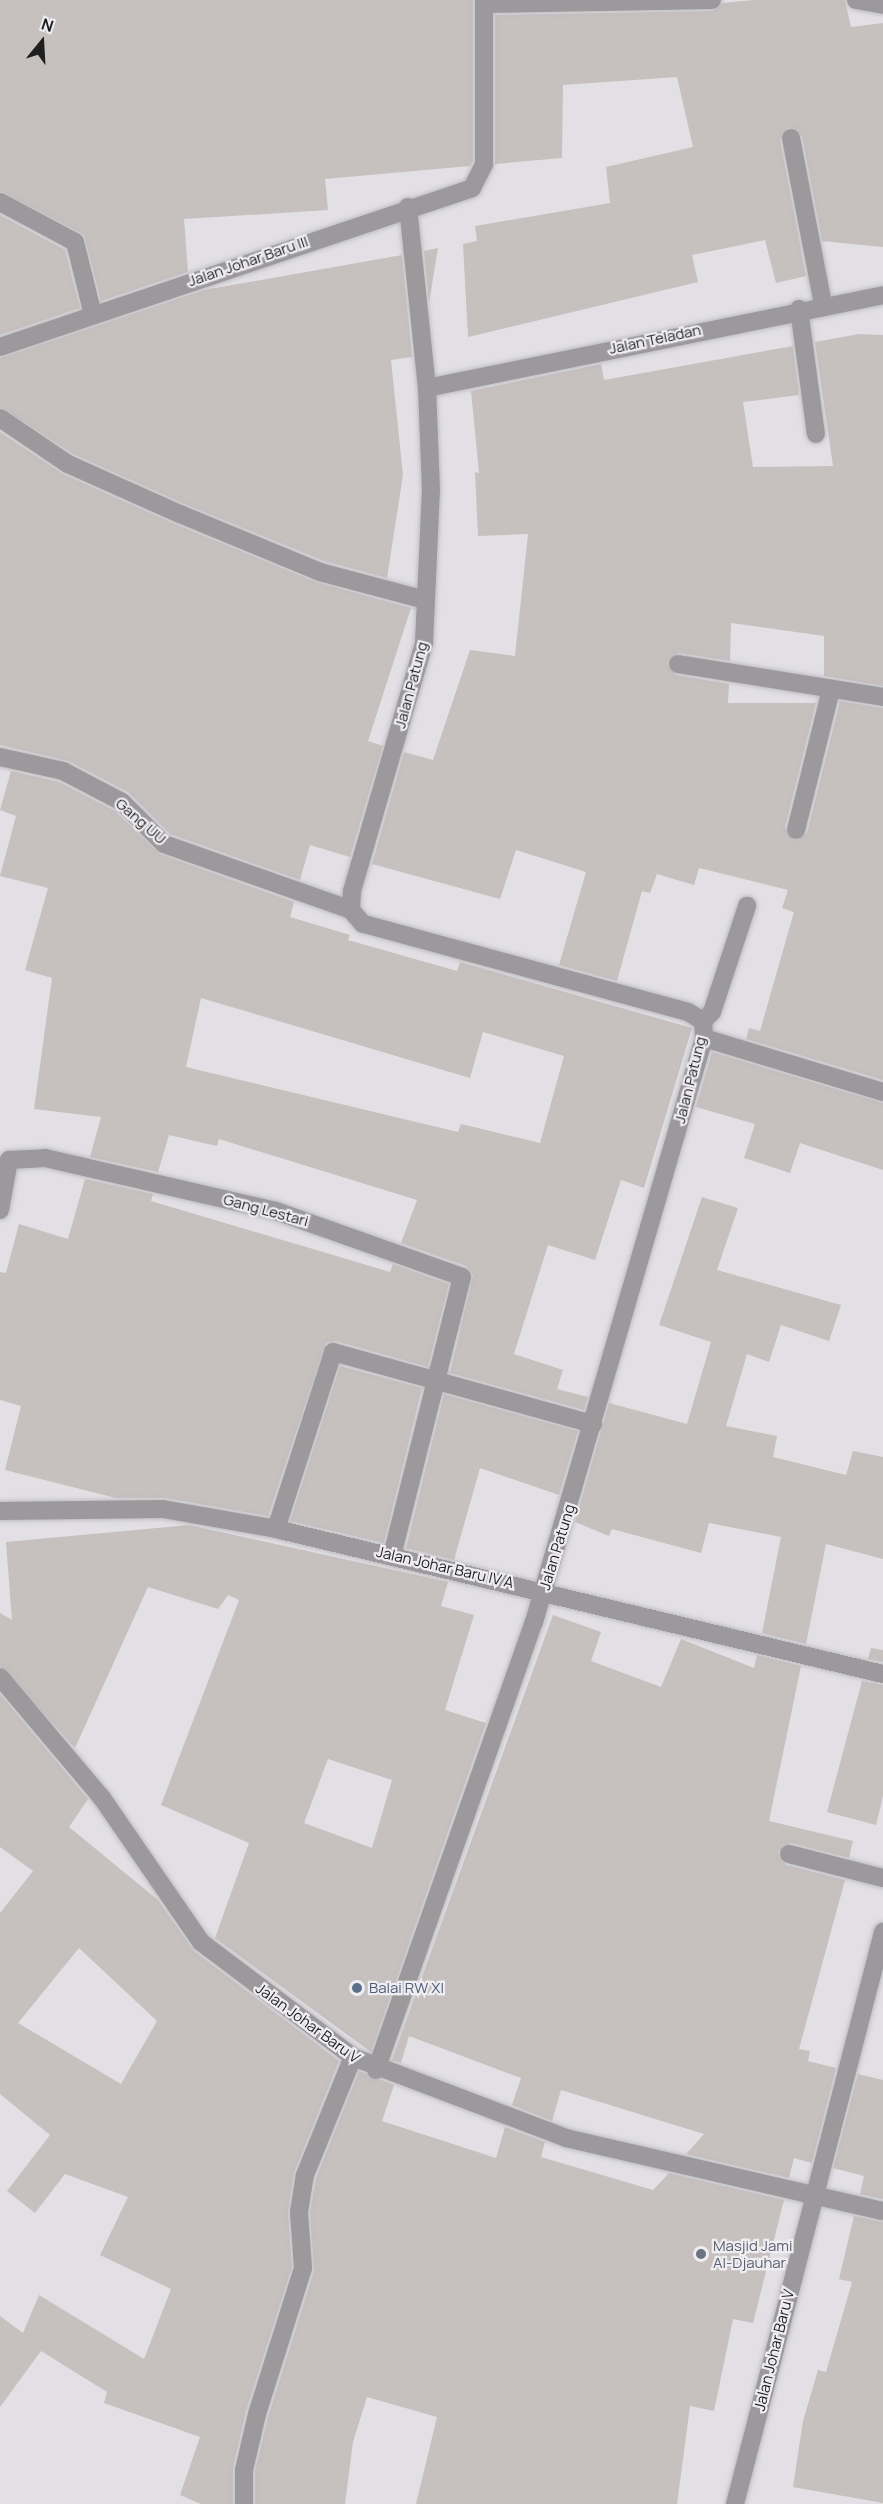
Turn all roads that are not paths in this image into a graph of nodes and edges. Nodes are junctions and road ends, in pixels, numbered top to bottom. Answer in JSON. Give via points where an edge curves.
{"nodes":[{"id":1,"x":712,"y":0,"type":"edge"},
{"id":2,"x":856,"y":0,"type":"edge"},
{"id":3,"x":484,"y":2,"type":"edge"},
{"id":4,"x":883,"y":5,"type":"edge"},
{"id":5,"x":791,"y":138,"type":"dead end"},
{"id":6,"x":0,"y":202,"type":"edge"},
{"id":7,"x":408,"y":207,"type":"junction"},
{"id":8,"x":883,"y":295,"type":"edge"},
{"id":9,"x":823,"y":304,"type":"junction"},
{"id":10,"x":799,"y":309,"type":"junction"},
{"id":11,"x":93,"y":315,"type":"junction"},
{"id":12,"x":0,"y":346,"type":"edge"},
{"id":13,"x":427,"y":388,"type":"junction"},
{"id":14,"x":0,"y":418,"type":"edge"},
{"id":15,"x":816,"y":434,"type":"dead end"},
{"id":16,"x":425,"y":600,"type":"junction"},
{"id":17,"x":678,"y":664,"type":"dead end"},
{"id":18,"x":831,"y":690,"type":"junction"},
{"id":19,"x":883,"y":697,"type":"edge"},
{"id":20,"x":0,"y":758,"type":"edge"},
{"id":21,"x":796,"y":830,"type":"dead end"},
{"id":22,"x":747,"y":906,"type":"dead end"},
{"id":23,"x":351,"y":910,"type":"junction"},
{"id":24,"x":703,"y":1030,"type":"junction"},
{"id":25,"x":883,"y":1092,"type":"edge"},
{"id":26,"x":0,"y":1210,"type":"edge"},
{"id":27,"x":437,"y":1381,"type":"junction"},
{"id":28,"x":594,"y":1424,"type":"junction"},
{"id":29,"x":0,"y":1511,"type":"edge"},
{"id":30,"x":276,"y":1529,"type":"junction"},
{"id":31,"x":392,"y":1556,"type":"junction"},
{"id":32,"x":544,"y":1589,"type":"junction"},
{"id":33,"x":883,"y":1674,"type":"edge"},
{"id":34,"x":0,"y":1677,"type":"edge"},
{"id":35,"x":789,"y":1854,"type":"dead end"},
{"id":36,"x":883,"y":1878,"type":"edge"},
{"id":37,"x":883,"y":1932,"type":"edge"},
{"id":38,"x":353,"y":2057,"type":"junction"},
{"id":39,"x":376,"y":2070,"type":"junction"},
{"id":40,"x":814,"y":2195,"type":"junction"},
{"id":41,"x":883,"y":2211,"type":"edge"},
{"id":42,"x":244,"y":2504,"type":"edge"},
{"id":43,"x":735,"y":2504,"type":"edge"}],
"edges":[{"from":1,"to":3,"type":"street"},
{"from":2,"to":4,"type":"street"},
{"from":3,"to":7,"type":"street","name":"Jalan Johar Baru III","via":[[484,164],[472,188]]},
{"from":5,"to":9,"type":"street"},
{"from":6,"to":11,"type":"street","via":[[75,242]]},
{"from":7,"to":11,"type":"street","name":"Jalan Johar Baru III"},
{"from":7,"to":13,"type":"street","name":"Jalan Patung"},
{"from":8,"to":9,"type":"street","name":"Jalan Teladan"},
{"from":9,"to":10,"type":"street","name":"Jalan Teladan"},
{"from":10,"to":13,"type":"street","name":"Jalan Teladan"},
{"from":10,"to":15,"type":"street"},
{"from":11,"to":12,"type":"street","name":"Jalan Johar Baru III"},
{"from":13,"to":16,"type":"street","name":"Jalan Patung","via":[[431,491]]},
{"from":14,"to":16,"type":"street","via":[[68,464],[180,514],[320,572]]},
{"from":16,"to":23,"type":"street","name":"Jalan Patung","via":[[424,643],[352,891]]},
{"from":17,"to":18,"type":"street"},
{"from":18,"to":19,"type":"street"},
{"from":18,"to":21,"type":"street"},
{"from":20,"to":23,"type":"street","name":"Gang UU","via":[[63,771],[83,781],[122,802],[164,844]]},
{"from":22,"to":24,"type":"street"},
{"from":23,"to":24,"type":"street","name":"Jalan Patung","via":[[363,924],[688,1012]]},
{"from":24,"to":25,"type":"street"},
{"from":24,"to":28,"type":"street","name":"Jalan Patung"},
{"from":26,"to":27,"type":"street","name":"Gang Lestari","via":[[9,1160],[36,1157],[276,1211],[371,1241],[462,1277]]},
{"from":27,"to":28,"type":"street"},
{"from":27,"to":30,"type":"street","via":[[333,1352]]},
{"from":27,"to":31,"type":"street","name":"Gang Lestari"},
{"from":28,"to":32,"type":"street","name":"Jalan Patung"},
{"from":29,"to":30,"type":"street","name":"Jalan Johar Baru IV A","via":[[163,1509]]},
{"from":30,"to":31,"type":"street","name":"Jalan Johar Baru IV A"},
{"from":31,"to":32,"type":"street","name":"Jalan Johar Baru IV A"},
{"from":32,"to":33,"type":"street","name":"Jalan Johar Baru IV A"},
{"from":32,"to":39,"type":"street","name":"Jalan Patung"},
{"from":34,"to":38,"type":"street","name":"Jalan Johar Baru V","via":[[102,1798],[201,1942]]},
{"from":35,"to":36,"type":"street"},
{"from":37,"to":40,"type":"street","name":"Jalan Johar Baru V"},
{"from":38,"to":39,"type":"street","name":"Jalan Johar Baru V"},
{"from":38,"to":42,"type":"street","via":[[305,2175],[299,2212],[303,2268],[257,2414],[244,2470]]},
{"from":39,"to":40,"type":"street","name":"Jalan Johar Baru V","via":[[566,2138]]},
{"from":40,"to":41,"type":"street"},
{"from":40,"to":43,"type":"street","name":"Jalan Johar Baru V"}]}
